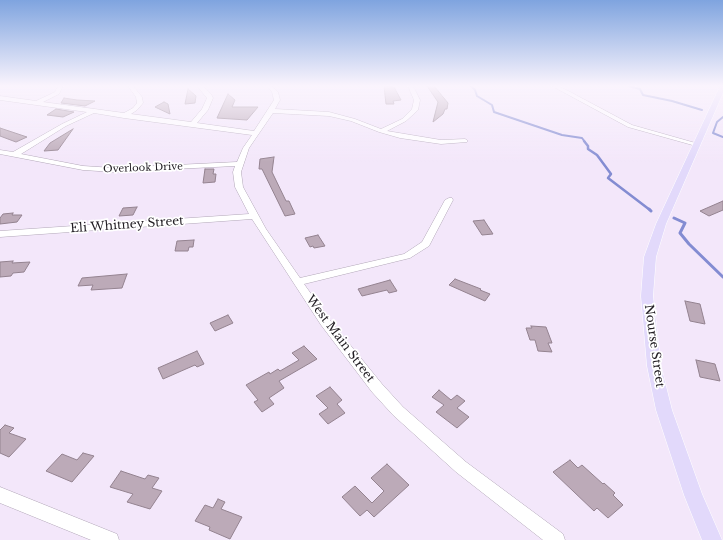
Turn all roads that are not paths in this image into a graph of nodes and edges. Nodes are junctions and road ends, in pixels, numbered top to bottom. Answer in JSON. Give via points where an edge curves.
{"nodes":[{"id":1,"x":93,"y":111,"type":"edge"},
{"id":2,"x":94,"y":111,"type":"edge"},
{"id":3,"x":132,"y":111,"type":"edge"},
{"id":4,"x":204,"y":111,"type":"edge"},
{"id":5,"x":271,"y":111,"type":"edge"},
{"id":6,"x":275,"y":111,"type":"edge"},
{"id":7,"x":414,"y":111,"type":"edge"},
{"id":8,"x":602,"y":111,"type":"edge"},
{"id":9,"x":711,"y":111,"type":"edge"},
{"id":10,"x":124,"y":116,"type":"junction"},
{"id":11,"x":192,"y":125,"type":"junction"},
{"id":12,"x":382,"y":131,"type":"junction"},
{"id":13,"x":255,"y":133,"type":"junction"},
{"id":14,"x":465,"y":142,"type":"dead end"},
{"id":15,"x":696,"y":144,"type":"junction"},
{"id":16,"x":0,"y":152,"type":"edge"},
{"id":17,"x":14,"y":155,"type":"junction"},
{"id":18,"x":239,"y":164,"type":"junction"},
{"id":19,"x":449,"y":200,"type":"dead end"},
{"id":20,"x":255,"y":216,"type":"junction"},
{"id":21,"x":0,"y":234,"type":"edge"},
{"id":22,"x":297,"y":282,"type":"junction"},
{"id":23,"x":0,"y":495,"type":"edge"},
{"id":24,"x":715,"y":539,"type":"edge"},
{"id":25,"x":111,"y":540,"type":"edge"},
{"id":26,"x":557,"y":540,"type":"edge"}],
"edges":[{"from":1,"to":17,"type":"street"},
{"from":2,"to":10,"type":"street"},
{"from":3,"to":10,"type":"street"},
{"from":4,"to":11,"type":"street"},
{"from":5,"to":13,"type":"street","name":"West Main Street"},
{"from":6,"to":12,"type":"street","via":[[329,114]]},
{"from":7,"to":12,"type":"street","via":[[399,124]]},
{"from":8,"to":15,"type":"street","via":[[630,126]]},
{"from":9,"to":15,"type":"main road","name":"Nourse Street"},
{"from":10,"to":11,"type":"street"},
{"from":11,"to":13,"type":"street"},
{"from":12,"to":14,"type":"street","via":[[431,141]]},
{"from":13,"to":18,"type":"street","name":"West Main Street"},
{"from":15,"to":24,"type":"main road","name":"Nourse Street","via":[[652,249],[648,266],[648,318],[654,366],[664,410],[681,463]]},
{"from":16,"to":17,"type":"street","name":"Overlook Drive"},
{"from":17,"to":18,"type":"street","name":"Overlook Drive","via":[[83,168],[114,170]]},
{"from":18,"to":20,"type":"street","name":"West Main Street","via":[[239,187]]},
{"from":19,"to":22,"type":"street","via":[[426,244],[407,256]]},
{"from":20,"to":21,"type":"street","name":"Eli Whitney Street"},
{"from":20,"to":22,"type":"street","name":"West Main Street"},
{"from":22,"to":26,"type":"street","name":"West Main Street","via":[[330,328],[398,411],[461,467]]},
{"from":23,"to":25,"type":"street"}]}
